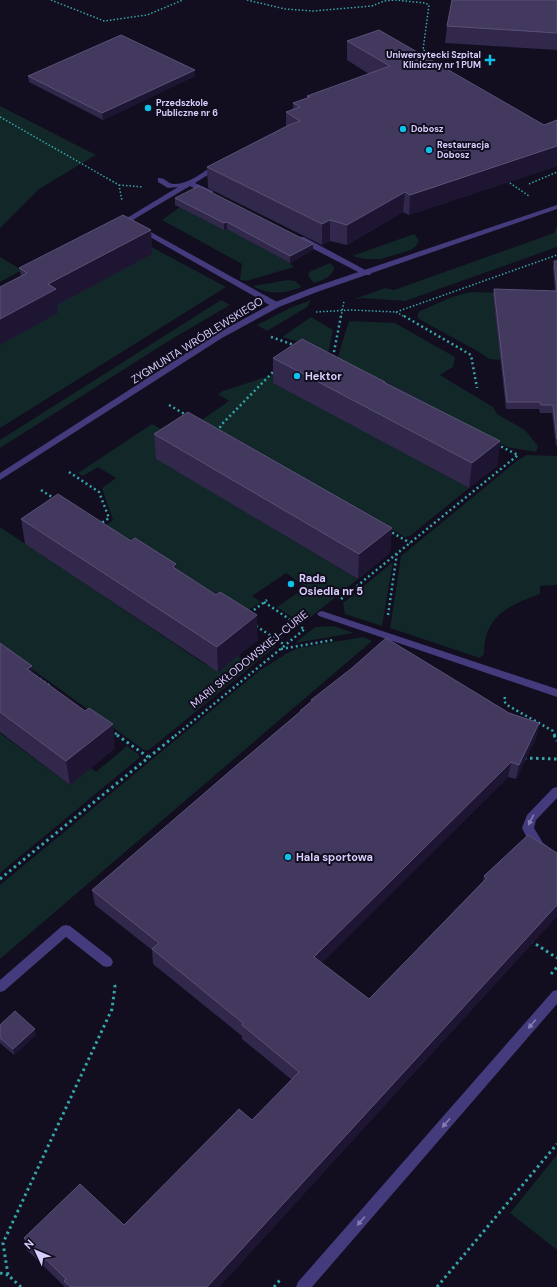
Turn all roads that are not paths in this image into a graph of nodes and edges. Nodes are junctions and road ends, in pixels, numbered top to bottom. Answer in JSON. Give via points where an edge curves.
{"nodes":[{"id":1,"x":226,"y":160,"type":"edge"},
{"id":2,"x":161,"y":180,"type":"dead end"},
{"id":3,"x":190,"y":183,"type":"junction"},
{"id":4,"x":218,"y":197,"type":"edge"},
{"id":5,"x":557,"y":207,"type":"edge"},
{"id":6,"x":295,"y":236,"type":"edge"},
{"id":7,"x":366,"y":272,"type":"junction"},
{"id":8,"x":276,"y":305,"type":"junction"},
{"id":9,"x":0,"y":477,"type":"edge"},
{"id":10,"x":322,"y":614,"type":"road end"},
{"id":11,"x":557,"y":692,"type":"edge"},
{"id":12,"x":557,"y":792,"type":"edge"},
{"id":13,"x":557,"y":858,"type":"edge"},
{"id":14,"x":107,"y":962,"type":"road end"},
{"id":15,"x":0,"y":987,"type":"edge"},
{"id":16,"x":557,"y":995,"type":"edge"},
{"id":17,"x":303,"y":1287,"type":"edge"}],
"edges":[{"from":1,"to":3,"type":"street"},
{"from":2,"to":3,"type":"street","via":[[171,186]]},
{"from":3,"to":4,"type":"street"},
{"from":3,"to":8,"type":"street","via":[[126,221]]},
{"from":5,"to":7,"type":"street","name":"ZYGMUNTA WRÓBLEWSKIEGO"},
{"from":6,"to":7,"type":"street"},
{"from":7,"to":8,"type":"street","name":"ZYGMUNTA WRÓBLEWSKIEGO"},
{"from":8,"to":9,"type":"street","name":"ZYGMUNTA WRÓBLEWSKIEGO","via":[[220,336]]},
{"from":10,"to":11,"type":"street","name":"MARII SKŁODOWSKIEJ-CURIE"},
{"from":12,"to":13,"type":"street","one_way":true,"via":[[531,818],[528,828],[533,841]]},
{"from":14,"to":15,"type":"street","via":[[66,930]]},
{"from":16,"to":17,"type":"street","one_way":true}]}
